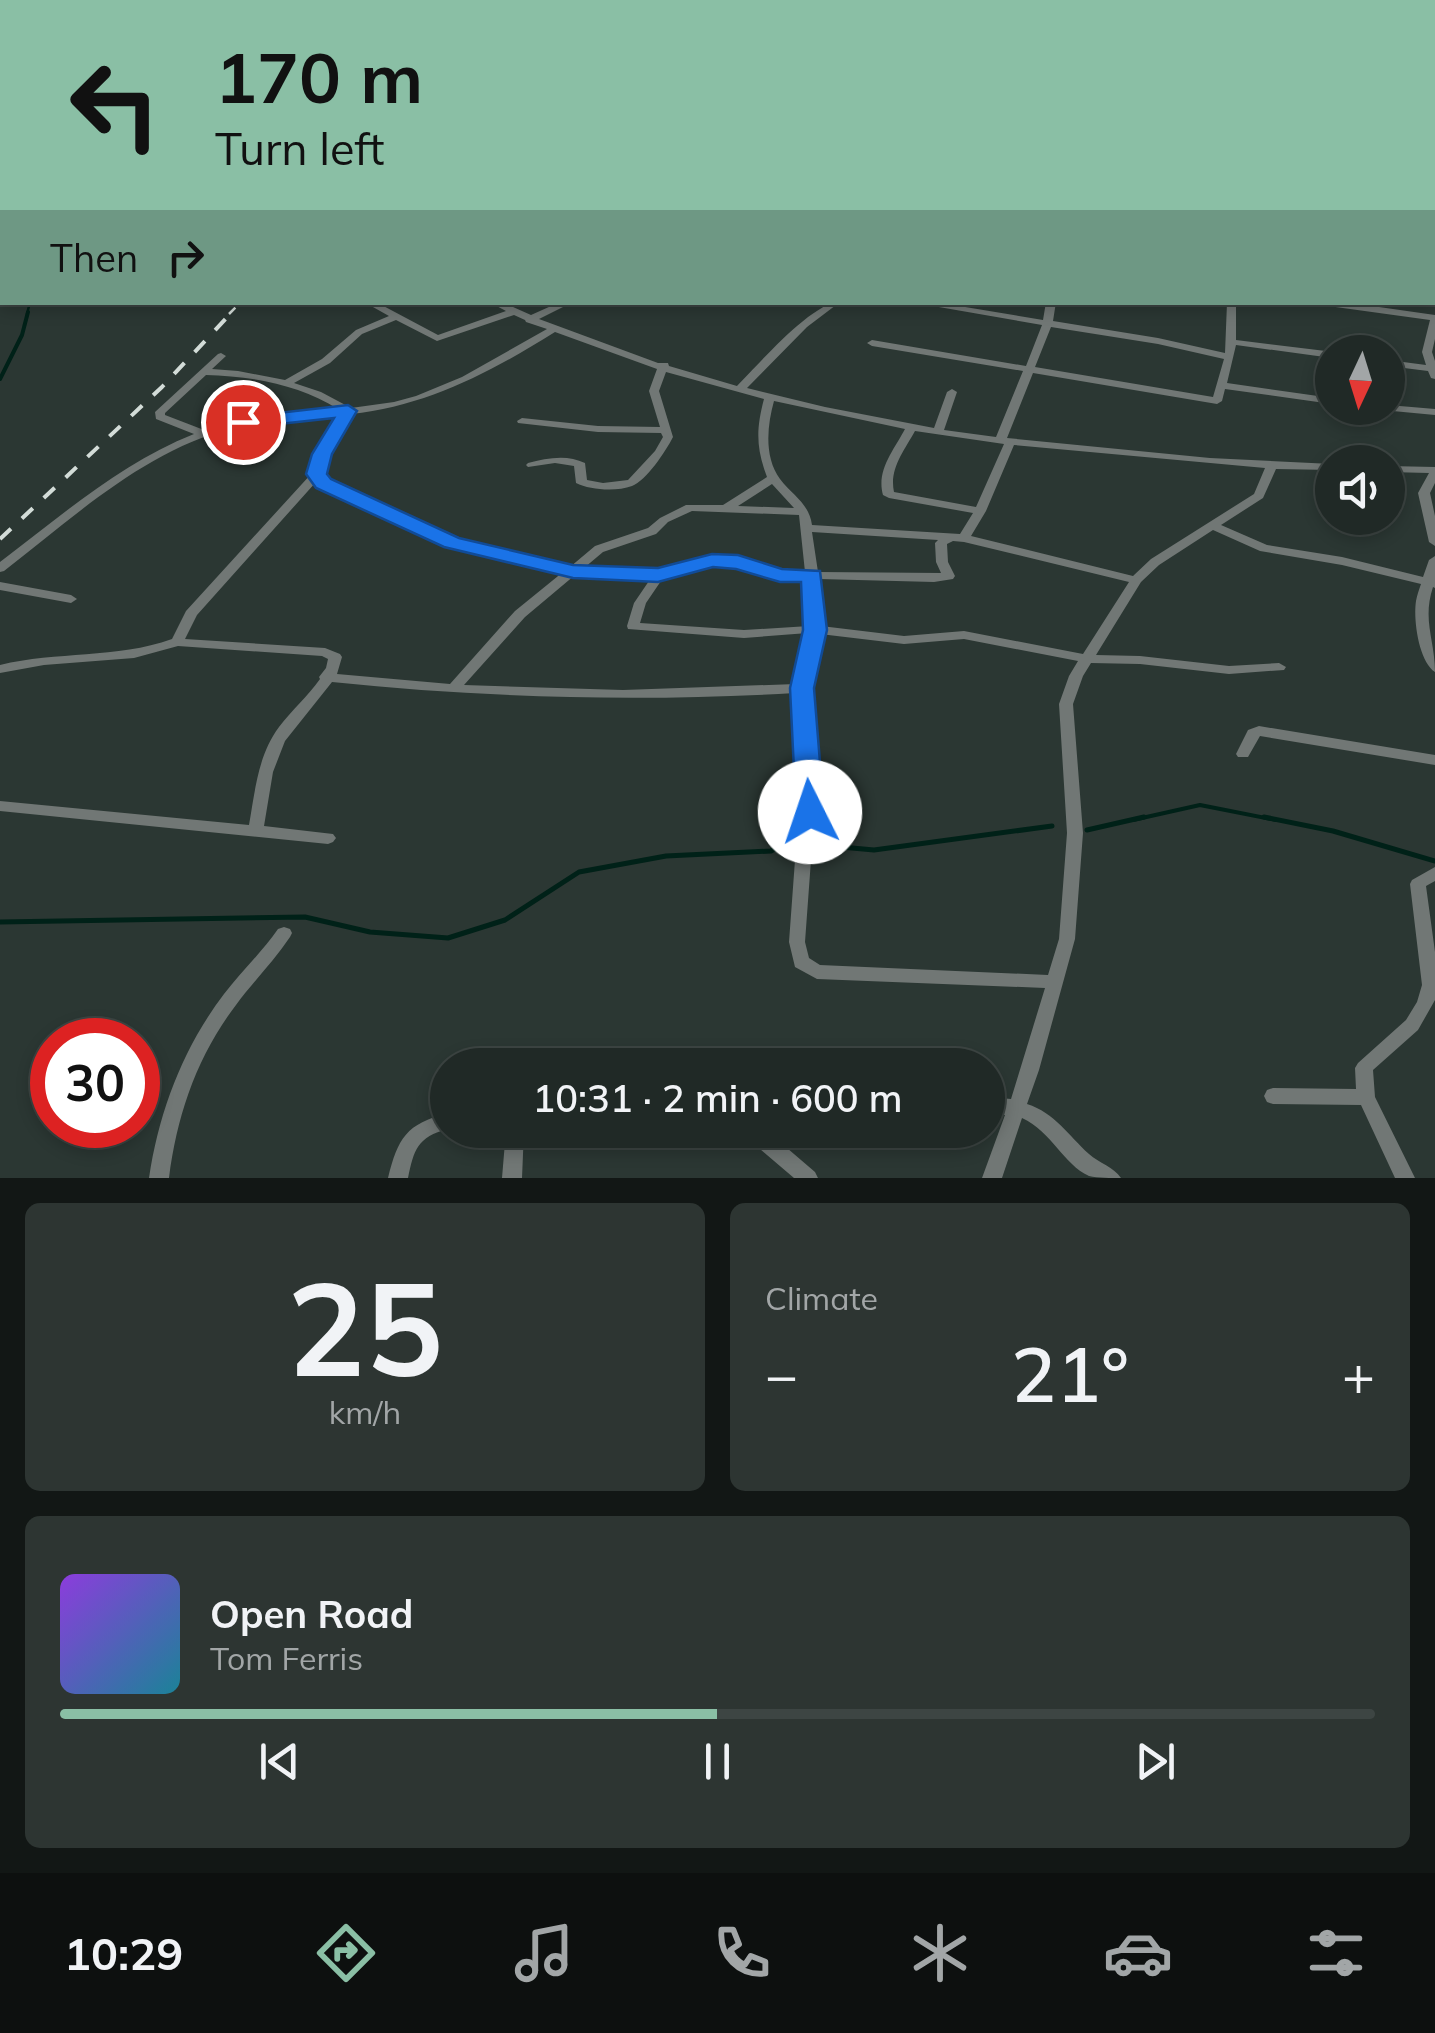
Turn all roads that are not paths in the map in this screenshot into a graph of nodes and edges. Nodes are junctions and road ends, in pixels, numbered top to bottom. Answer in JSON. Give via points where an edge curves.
{"nodes":[{"id":1,"x":373,"y":305,"type":"edge"},
{"id":2,"x":499,"y":305,"type":"edge"},
{"id":3,"x":562,"y":305,"type":"edge"},
{"id":4,"x":832,"y":305,"type":"edge"},
{"id":5,"x":931,"y":305,"type":"edge"},
{"id":6,"x":1050,"y":305,"type":"edge"},
{"id":7,"x":1231,"y":305,"type":"edge"},
{"id":8,"x":1337,"y":305,"type":"edge"},
{"id":9,"x":513,"y":312,"type":"junction"},
{"id":10,"x":393,"y":318,"type":"junction"},
{"id":11,"x":529,"y":320,"type":"junction"},
{"id":12,"x":1435,"y":324,"type":"edge"},
{"id":13,"x":1047,"y":326,"type":"junction"},
{"id":14,"x":552,"y":330,"type":"junction"},
{"id":15,"x":1232,"y":342,"type":"junction"},
{"id":16,"x":872,"y":343,"type":"dead end"},
{"id":17,"x":1315,"y":353,"type":"edge"},
{"id":18,"x":221,"y":356,"type":"dead end"},
{"id":19,"x":1228,"y":357,"type":"junction"},
{"id":20,"x":664,"y":366,"type":"junction"},
{"id":21,"x":1405,"y":366,"type":"edge"},
{"id":22,"x":202,"y":372,"type":"junction"},
{"id":23,"x":1028,"y":372,"type":"junction"},
{"id":24,"x":1432,"y":372,"type":"edge"},
{"id":25,"x":284,"y":385,"type":"junction"},
{"id":26,"x":1220,"y":385,"type":"junction"},
{"id":27,"x":741,"y":388,"type":"junction"},
{"id":28,"x":952,"y":392,"type":"dead end"},
{"id":29,"x":770,"y":396,"type":"junction"},
{"id":30,"x":1315,"y":399,"type":"edge"},
{"id":31,"x":1405,"y":410,"type":"edge"},
{"id":32,"x":348,"y":411,"type":"junction"},
{"id":33,"x":1435,"y":412,"type":"edge"},
{"id":34,"x":522,"y":421,"type":"dead end"},
{"id":35,"x":912,"y":427,"type":"junction"},
{"id":36,"x":668,"y":430,"type":"junction"},
{"id":37,"x":938,"y":432,"type":"junction"},
{"id":38,"x":204,"y":434,"type":"junction"},
{"id":39,"x":1005,"y":441,"type":"junction"},
{"id":40,"x":532,"y":465,"type":"dead end"},
{"id":41,"x":1272,"y":465,"type":"junction"},
{"id":42,"x":1315,"y":466,"type":"edge"},
{"id":43,"x":1405,"y":470,"type":"edge"},
{"id":44,"x":1435,"y":471,"type":"edge"},
{"id":45,"x":316,"y":474,"type":"junction"},
{"id":46,"x":772,"y":478,"type":"junction"},
{"id":47,"x":725,"y":509,"type":"junction"},
{"id":48,"x":980,"y":511,"type":"junction"},
{"id":49,"x":804,"y":512,"type":"junction"},
{"id":50,"x":1211,"y":525,"type":"junction"},
{"id":51,"x":806,"y":528,"type":"junction"},
{"id":52,"x":958,"y":537,"type":"junction"},
{"id":53,"x":1435,"y":542,"type":"edge"},
{"id":54,"x":1435,"y":560,"type":"edge"},
{"id":55,"x":0,"y":568,"type":"edge"},
{"id":56,"x":573,"y":571,"type":"junction"},
{"id":57,"x":658,"y":575,"type":"junction"},
{"id":58,"x":812,"y":576,"type":"junction"},
{"id":59,"x":1136,"y":580,"type":"junction"},
{"id":60,"x":1432,"y":584,"type":"edge"},
{"id":61,"x":0,"y":586,"type":"edge"},
{"id":62,"x":71,"y":599,"type":"dead end"},
{"id":63,"x":815,"y":630,"type":"junction"},
{"id":64,"x":177,"y":642,"type":"junction"},
{"id":65,"x":1088,"y":660,"type":"junction"},
{"id":66,"x":1279,"y":667,"type":"dead end"},
{"id":67,"x":1435,"y":668,"type":"edge"},
{"id":68,"x":0,"y":669,"type":"edge"},
{"id":69,"x":326,"y":677,"type":"junction"},
{"id":70,"x":802,"y":688,"type":"junction"},
{"id":71,"x":453,"y":689,"type":"junction"},
{"id":72,"x":1243,"y":754,"type":"dead end"},
{"id":73,"x":1435,"y":760,"type":"edge"},
{"id":74,"x":0,"y":806,"type":"edge"},
{"id":75,"x":256,"y":830,"type":"junction"},
{"id":76,"x":812,"y":836,"type":"dead end"},
{"id":77,"x":328,"y":838,"type":"dead end"},
{"id":78,"x":804,"y":860,"type":"dead end"},
{"id":79,"x":1435,"y":873,"type":"edge"},
{"id":80,"x":284,"y":933,"type":"dead end"},
{"id":81,"x":1055,"y":982,"type":"junction"},
{"id":82,"x":1273,"y":1096,"type":"dead end"},
{"id":83,"x":1366,"y":1097,"type":"junction"},
{"id":84,"x":1005,"y":1106,"type":"edge"},
{"id":85,"x":1018,"y":1106,"type":"junction"},
{"id":86,"x":430,"y":1125,"type":"edge"},
{"id":87,"x":514,"y":1148,"type":"edge"},
{"id":88,"x":784,"y":1148,"type":"edge"},
{"id":89,"x":159,"y":1178,"type":"edge"},
{"id":90,"x":398,"y":1178,"type":"edge"},
{"id":91,"x":512,"y":1178,"type":"edge"},
{"id":92,"x":808,"y":1178,"type":"edge"},
{"id":93,"x":992,"y":1178,"type":"edge"},
{"id":94,"x":1111,"y":1178,"type":"edge"},
{"id":95,"x":1405,"y":1178,"type":"edge"}],
"edges":[{"from":1,"to":10,"type":"street"},
{"from":2,"to":9,"type":"street"},
{"from":3,"to":11,"type":"street"},
{"from":4,"to":27,"type":"street"},
{"from":5,"to":13,"type":"street"},
{"from":6,"to":13,"type":"street"},
{"from":7,"to":15,"type":"street"},
{"from":8,"to":12,"type":"street"},
{"from":9,"to":10,"type":"street","via":[[436,338]]},
{"from":9,"to":11,"type":"street"},
{"from":10,"to":25,"type":"street","via":[[359,332],[326,362]]},
{"from":11,"to":14,"type":"street"},
{"from":12,"to":24,"type":"street","via":[[1427,352]]},
{"from":13,"to":19,"type":"street"},
{"from":13,"to":23,"type":"street"},
{"from":14,"to":20,"type":"street"},
{"from":14,"to":32,"type":"street","via":[[419,400]]},
{"from":15,"to":17,"type":"street"},
{"from":15,"to":19,"type":"street"},
{"from":16,"to":23,"type":"street"},
{"from":18,"to":22,"type":"street"},
{"from":19,"to":26,"type":"street"},
{"from":20,"to":27,"type":"street"},
{"from":20,"to":36,"type":"street","via":[[654,391]]},
{"from":21,"to":24,"type":"street"},
{"from":22,"to":25,"type":"street"},
{"from":22,"to":38,"type":"street","via":[[160,417]]},
{"from":23,"to":26,"type":"street","via":[[1217,401]]},
{"from":23,"to":39,"type":"street"},
{"from":25,"to":32,"type":"street"},
{"from":26,"to":30,"type":"street"},
{"from":27,"to":29,"type":"street"},
{"from":28,"to":37,"type":"street"},
{"from":29,"to":35,"type":"street"},
{"from":29,"to":46,"type":"street","via":[[761,444]]},
{"from":31,"to":33,"type":"street"},
{"from":32,"to":38,"type":"street","via":[[243,422]]},
{"from":32,"to":45,"type":"street"},
{"from":34,"to":36,"type":"street"},
{"from":35,"to":37,"type":"street"},
{"from":35,"to":48,"type":"street","via":[[885,476],[889,495]]},
{"from":36,"to":40,"type":"street","via":[[666,444],[631,484],[582,483],[579,463]]},
{"from":37,"to":39,"type":"street"},
{"from":38,"to":55,"type":"street","via":[[152,457]]},
{"from":39,"to":41,"type":"street"},
{"from":39,"to":48,"type":"street"},
{"from":41,"to":42,"type":"street"},
{"from":41,"to":50,"type":"street","via":[[1260,496]]},
{"from":43,"to":44,"type":"street"},
{"from":44,"to":53,"type":"street","via":[[1424,493]]},
{"from":45,"to":56,"type":"street","via":[[323,484],[435,538]]},
{"from":45,"to":64,"type":"street","via":[[191,614]]},
{"from":46,"to":47,"type":"street"},
{"from":46,"to":49,"type":"street"},
{"from":47,"to":49,"type":"street"},
{"from":47,"to":56,"type":"street","via":[[684,509],[652,531],[598,550]]},
{"from":48,"to":52,"type":"street"},
{"from":49,"to":51,"type":"street"},
{"from":50,"to":59,"type":"street"},
{"from":50,"to":60,"type":"street","via":[[1264,548]]},
{"from":51,"to":52,"type":"street"},
{"from":51,"to":58,"type":"street"},
{"from":52,"to":58,"type":"street","via":[[939,549],[949,576]]},
{"from":52,"to":59,"type":"street"},
{"from":54,"to":60,"type":"street"},
{"from":56,"to":57,"type":"street"},
{"from":56,"to":71,"type":"street","via":[[520,614]]},
{"from":57,"to":58,"type":"street","via":[[712,560]]},
{"from":57,"to":63,"type":"street","via":[[634,616],[639,629]]},
{"from":58,"to":63,"type":"street"},
{"from":59,"to":65,"type":"street"},
{"from":60,"to":67,"type":"street","via":[[1422,601],[1422,630]]},
{"from":61,"to":62,"type":"street"},
{"from":63,"to":65,"type":"street","via":[[904,640],[964,635]]},
{"from":63,"to":70,"type":"street"},
{"from":64,"to":68,"type":"street"},
{"from":64,"to":69,"type":"street","via":[[325,652],[336,662]]},
{"from":65,"to":66,"type":"street"},
{"from":65,"to":81,"type":"street","via":[[1066,704],[1076,833],[1067,939]]},
{"from":69,"to":71,"type":"street"},
{"from":69,"to":75,"type":"street","via":[[279,739]]},
{"from":70,"to":71,"type":"street","via":[[656,696]]},
{"from":70,"to":76,"type":"street"},
{"from":72,"to":73,"type":"street","via":[[1260,731]]},
{"from":74,"to":75,"type":"street"},
{"from":75,"to":77,"type":"street"},
{"from":78,"to":81,"type":"street","via":[[797,942],[801,962],[817,972]]},
{"from":79,"to":83,"type":"street","via":[[1418,884],[1432,985],[1428,1000],[1420,1018],[1364,1068]]},
{"from":80,"to":89,"type":"street","via":[[226,1004],[173,1100]]},
{"from":81,"to":85,"type":"street"},
{"from":82,"to":83,"type":"street"},
{"from":83,"to":95,"type":"street"},
{"from":84,"to":85,"type":"street"},
{"from":85,"to":93,"type":"street"},
{"from":85,"to":94,"type":"street","via":[[1048,1122]]},
{"from":86,"to":90,"type":"street","via":[[411,1137]]},
{"from":87,"to":91,"type":"street"},
{"from":88,"to":92,"type":"street"}]}
